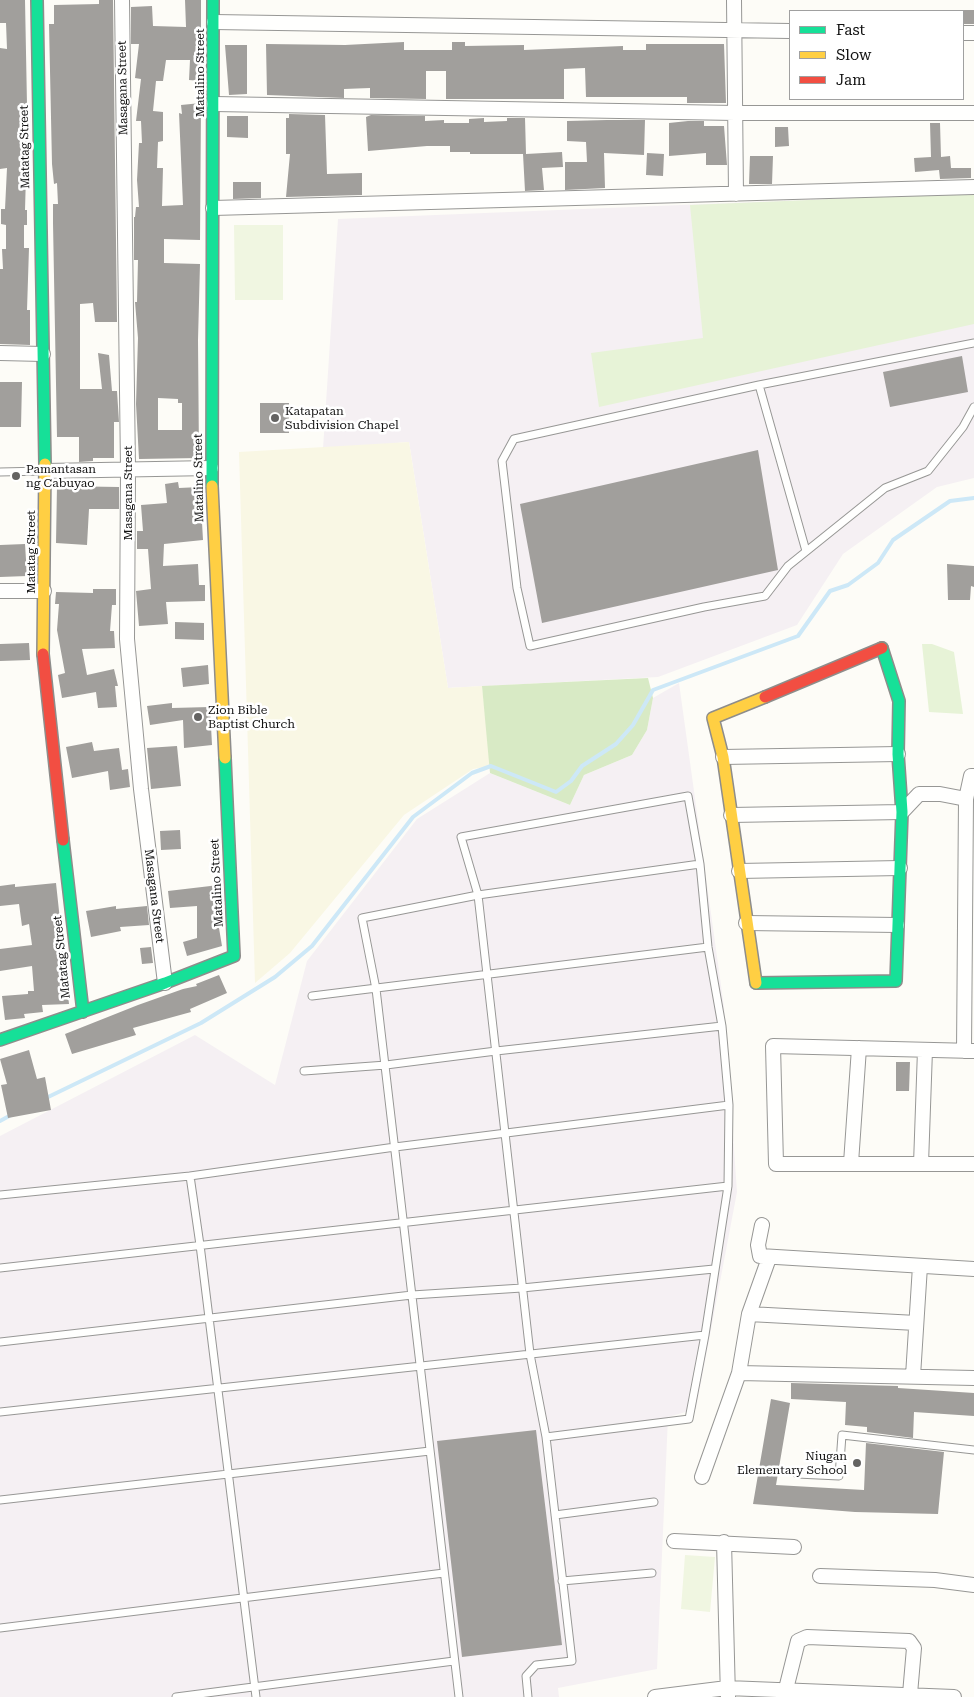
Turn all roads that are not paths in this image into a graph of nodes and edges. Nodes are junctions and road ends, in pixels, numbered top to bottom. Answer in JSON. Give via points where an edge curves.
{"nodes":[{"id":1,"x":37,"y":0,"type":"edge"},
{"id":2,"x":122,"y":0,"type":"edge"},
{"id":3,"x":213,"y":0,"type":"edge"},
{"id":4,"x":734,"y":0,"type":"edge"},
{"id":5,"x":214,"y":22,"type":"junction"},
{"id":6,"x":734,"y":30,"type":"junction"},
{"id":7,"x":789,"y":31,"type":"edge"},
{"id":8,"x":214,"y":104,"type":"junction"},
{"id":9,"x":735,"y":113,"type":"junction"},
{"id":10,"x":974,"y":113,"type":"edge"},
{"id":11,"x":974,"y":187,"type":"edge"},
{"id":12,"x":736,"y":194,"type":"junction"},
{"id":13,"x":213,"y":208,"type":"junction"},
{"id":14,"x":974,"y":343,"type":"edge"},
{"id":15,"x":0,"y":354,"type":"edge"},
{"id":16,"x":43,"y":354,"type":"junction"},
{"id":17,"x":759,"y":385,"type":"junction"},
{"id":18,"x":974,"y":407,"type":"edge"},
{"id":19,"x":211,"y":468,"type":"junction"},
{"id":20,"x":128,"y":469,"type":"junction"},
{"id":21,"x":45,"y":471,"type":"junction"},
{"id":22,"x":0,"y":472,"type":"edge"},
{"id":23,"x":806,"y":551,"type":"junction"},
{"id":24,"x":0,"y":591,"type":"edge"},
{"id":25,"x":44,"y":591,"type":"junction"},
{"id":26,"x":898,"y":754,"type":"junction"},
{"id":27,"x":723,"y":758,"type":"junction"},
{"id":28,"x":974,"y":776,"type":"edge"},
{"id":29,"x":966,"y":799,"type":"junction"},
{"id":30,"x":902,"y":812,"type":"junction"},
{"id":31,"x":731,"y":815,"type":"junction"},
{"id":32,"x":700,"y":864,"type":"junction"},
{"id":33,"x":900,"y":868,"type":"junction"},
{"id":34,"x":739,"y":871,"type":"junction"},
{"id":35,"x":478,"y":895,"type":"junction"},
{"id":36,"x":746,"y":923,"type":"junction"},
{"id":37,"x":897,"y":925,"type":"junction"},
{"id":38,"x":708,"y":947,"type":"junction"},
{"id":39,"x":487,"y":975,"type":"junction"},
{"id":40,"x":164,"y":983,"type":"junction"},
{"id":41,"x":376,"y":988,"type":"junction"},
{"id":42,"x":312,"y":996,"type":"dead end"},
{"id":43,"x":82,"y":1012,"type":"junction"},
{"id":44,"x":722,"y":1026,"type":"junction"},
{"id":45,"x":0,"y":1040,"type":"edge"},
{"id":46,"x":859,"y":1048,"type":"junction"},
{"id":47,"x":496,"y":1050,"type":"junction"},
{"id":48,"x":925,"y":1050,"type":"junction"},
{"id":49,"x":969,"y":1051,"type":"edge"},
{"id":50,"x":386,"y":1065,"type":"junction"},
{"id":51,"x":304,"y":1071,"type":"dead end"},
{"id":52,"x":729,"y":1105,"type":"junction"},
{"id":53,"x":505,"y":1132,"type":"junction"},
{"id":54,"x":395,"y":1147,"type":"junction"},
{"id":55,"x":851,"y":1163,"type":"junction"},
{"id":56,"x":921,"y":1164,"type":"junction"},
{"id":57,"x":974,"y":1164,"type":"edge"},
{"id":58,"x":190,"y":1176,"type":"junction"},
{"id":59,"x":728,"y":1186,"type":"junction"},
{"id":60,"x":0,"y":1195,"type":"edge"},
{"id":61,"x":514,"y":1210,"type":"junction"},
{"id":62,"x":404,"y":1224,"type":"junction"},
{"id":63,"x":762,"y":1225,"type":"dead end"},
{"id":64,"x":200,"y":1245,"type":"junction"},
{"id":65,"x":769,"y":1258,"type":"junction"},
{"id":66,"x":920,"y":1266,"type":"junction"},
{"id":67,"x":0,"y":1268,"type":"edge"},
{"id":68,"x":714,"y":1269,"type":"junction"},
{"id":69,"x":974,"y":1269,"type":"edge"},
{"id":70,"x":522,"y":1288,"type":"junction"},
{"id":71,"x":412,"y":1296,"type":"junction"},
{"id":72,"x":749,"y":1314,"type":"junction"},
{"id":73,"x":209,"y":1319,"type":"junction"},
{"id":74,"x":916,"y":1323,"type":"junction"},
{"id":75,"x":705,"y":1335,"type":"junction"},
{"id":76,"x":0,"y":1342,"type":"edge"},
{"id":77,"x":530,"y":1354,"type":"junction"},
{"id":78,"x":420,"y":1365,"type":"junction"},
{"id":79,"x":739,"y":1372,"type":"junction"},
{"id":80,"x":913,"y":1376,"type":"junction"},
{"id":81,"x":974,"y":1378,"type":"edge"},
{"id":82,"x":218,"y":1387,"type":"junction"},
{"id":83,"x":0,"y":1412,"type":"edge"},
{"id":84,"x":546,"y":1437,"type":"junction"},
{"id":85,"x":974,"y":1450,"type":"edge"},
{"id":86,"x":430,"y":1451,"type":"junction"},
{"id":87,"x":228,"y":1474,"type":"junction"},
{"id":88,"x":797,"y":1474,"type":"dead end"},
{"id":89,"x":702,"y":1476,"type":"dead end"},
{"id":90,"x":0,"y":1500,"type":"edge"},
{"id":91,"x":654,"y":1502,"type":"dead end"},
{"id":92,"x":555,"y":1515,"type":"junction"},
{"id":93,"x":674,"y":1541,"type":"dead end"},
{"id":94,"x":724,"y":1542,"type":"junction"},
{"id":95,"x":794,"y":1547,"type":"dead end"},
{"id":96,"x":652,"y":1572,"type":"dead end"},
{"id":97,"x":444,"y":1574,"type":"junction"},
{"id":98,"x":820,"y":1576,"type":"dead end"},
{"id":99,"x":562,"y":1581,"type":"junction"},
{"id":100,"x":974,"y":1585,"type":"edge"},
{"id":101,"x":243,"y":1597,"type":"junction"},
{"id":102,"x":0,"y":1628,"type":"edge"},
{"id":103,"x":454,"y":1661,"type":"junction"},
{"id":104,"x":254,"y":1688,"type":"junction"},
{"id":105,"x":786,"y":1689,"type":"junction"},
{"id":106,"x":728,"y":1692,"type":"edge"},
{"id":107,"x":910,"y":1694,"type":"junction"},
{"id":108,"x":176,"y":1697,"type":"edge"},
{"id":109,"x":256,"y":1697,"type":"edge"},
{"id":110,"x":458,"y":1697,"type":"edge"},
{"id":111,"x":528,"y":1697,"type":"edge"},
{"id":112,"x":658,"y":1697,"type":"edge"},
{"id":113,"x":954,"y":1697,"type":"edge"}],
"edges":[{"from":1,"to":16,"type":"street","name":"Matatag Street"},
{"from":2,"to":20,"type":"street","name":"Masagana Street"},
{"from":3,"to":5,"type":"street","name":"Matalino Street"},
{"from":4,"to":6,"type":"street"},
{"from":5,"to":6,"type":"street"},
{"from":5,"to":8,"type":"street","name":"Matalino Street"},
{"from":6,"to":7,"type":"street"},
{"from":6,"to":9,"type":"street"},
{"from":8,"to":9,"type":"street"},
{"from":8,"to":13,"type":"street","name":"Matalino Street"},
{"from":9,"to":10,"type":"street"},
{"from":9,"to":12,"type":"street"},
{"from":11,"to":12,"type":"street"},
{"from":12,"to":13,"type":"street"},
{"from":13,"to":19,"type":"street","name":"Matalino Street"},
{"from":14,"to":17,"type":"lane"},
{"from":15,"to":16,"type":"street"},
{"from":16,"to":21,"type":"street","name":"Matatag Street"},
{"from":17,"to":23,"type":"lane"},
{"from":17,"to":23,"type":"lane","via":[[514,439],[502,460],[517,588],[530,646],[766,596],[788,566]]},
{"from":18,"to":23,"type":"lane","via":[[963,427],[928,471],[885,488]]},
{"from":19,"to":20,"type":"street"},
{"from":19,"to":40,"type":"street","name":"Matalino Street","via":[[234,956]]},
{"from":20,"to":21,"type":"street"},
{"from":20,"to":40,"type":"street","name":"Masagana Street","via":[[127,639],[140,789]]},
{"from":21,"to":22,"type":"lane"},
{"from":21,"to":25,"type":"street","name":"Matatag Street"},
{"from":24,"to":25,"type":"street"},
{"from":25,"to":43,"type":"street","name":"Matatag Street","via":[[42,659]]},
{"from":26,"to":27,"type":"street"},
{"from":26,"to":27,"type":"street","via":[[899,701],[882,648],[713,718]]},
{"from":26,"to":30,"type":"street"},
{"from":27,"to":31,"type":"street"},
{"from":28,"to":29,"type":"street","via":[[971,776]]},
{"from":29,"to":30,"type":"street","via":[[919,794]]},
{"from":29,"to":49,"type":"street"},
{"from":30,"to":31,"type":"street"},
{"from":30,"to":33,"type":"street"},
{"from":31,"to":34,"type":"street"},
{"from":32,"to":35,"type":"lane"},
{"from":32,"to":35,"type":"lane","via":[[688,796],[461,837]]},
{"from":32,"to":38,"type":"lane"},
{"from":33,"to":34,"type":"street"},
{"from":33,"to":37,"type":"street"},
{"from":34,"to":36,"type":"street"},
{"from":35,"to":39,"type":"lane"},
{"from":35,"to":41,"type":"lane","via":[[362,918]]},
{"from":36,"to":37,"type":"street"},
{"from":36,"to":37,"type":"street","via":[[756,983],[896,981]]},
{"from":38,"to":39,"type":"lane"},
{"from":38,"to":44,"type":"lane"},
{"from":39,"to":41,"type":"lane"},
{"from":39,"to":47,"type":"lane"},
{"from":40,"to":43,"type":"street"},
{"from":41,"to":42,"type":"lane"},
{"from":41,"to":50,"type":"lane"},
{"from":43,"to":45,"type":"street"},
{"from":44,"to":47,"type":"lane"},
{"from":44,"to":52,"type":"lane"},
{"from":46,"to":48,"type":"street"},
{"from":46,"to":55,"type":"street"},
{"from":46,"to":55,"type":"street","via":[[772,1046],[776,1164]]},
{"from":47,"to":50,"type":"lane"},
{"from":47,"to":53,"type":"lane"},
{"from":48,"to":49,"type":"street"},
{"from":48,"to":56,"type":"street"},
{"from":50,"to":51,"type":"lane"},
{"from":50,"to":54,"type":"lane"},
{"from":52,"to":53,"type":"lane"},
{"from":52,"to":59,"type":"lane"},
{"from":53,"to":54,"type":"lane"},
{"from":53,"to":61,"type":"lane"},
{"from":54,"to":58,"type":"lane"},
{"from":54,"to":62,"type":"lane"},
{"from":55,"to":56,"type":"street"},
{"from":56,"to":57,"type":"street"},
{"from":58,"to":60,"type":"lane"},
{"from":58,"to":64,"type":"lane"},
{"from":59,"to":61,"type":"lane"},
{"from":59,"to":68,"type":"lane"},
{"from":61,"to":62,"type":"lane"},
{"from":61,"to":70,"type":"lane"},
{"from":62,"to":64,"type":"lane"},
{"from":62,"to":71,"type":"lane"},
{"from":63,"to":65,"type":"street","via":[[758,1244],[760,1256]]},
{"from":64,"to":67,"type":"lane"},
{"from":64,"to":73,"type":"lane"},
{"from":65,"to":66,"type":"street"},
{"from":65,"to":72,"type":"street"},
{"from":66,"to":69,"type":"street"},
{"from":66,"to":74,"type":"street"},
{"from":68,"to":70,"type":"lane"},
{"from":68,"to":75,"type":"lane"},
{"from":70,"to":71,"type":"lane"},
{"from":70,"to":77,"type":"lane"},
{"from":71,"to":73,"type":"lane"},
{"from":71,"to":78,"type":"lane"},
{"from":72,"to":74,"type":"street"},
{"from":72,"to":79,"type":"street"},
{"from":73,"to":76,"type":"lane"},
{"from":73,"to":82,"type":"lane"},
{"from":74,"to":80,"type":"street"},
{"from":75,"to":77,"type":"lane"},
{"from":75,"to":84,"type":"lane","via":[[689,1419]]},
{"from":77,"to":78,"type":"lane"},
{"from":77,"to":84,"type":"lane"},
{"from":78,"to":82,"type":"lane"},
{"from":78,"to":86,"type":"lane"},
{"from":79,"to":80,"type":"street"},
{"from":79,"to":89,"type":"street"},
{"from":80,"to":81,"type":"street"},
{"from":82,"to":83,"type":"lane"},
{"from":82,"to":87,"type":"lane"},
{"from":84,"to":92,"type":"lane"},
{"from":85,"to":88,"type":"lane","via":[[842,1435],[839,1476]]},
{"from":86,"to":87,"type":"lane"},
{"from":86,"to":97,"type":"lane"},
{"from":87,"to":90,"type":"lane"},
{"from":87,"to":101,"type":"lane"},
{"from":91,"to":92,"type":"lane"},
{"from":92,"to":99,"type":"lane"},
{"from":93,"to":94,"type":"street"},
{"from":94,"to":95,"type":"street"},
{"from":94,"to":106,"type":"street"},
{"from":96,"to":99,"type":"lane"},
{"from":97,"to":101,"type":"lane"},
{"from":97,"to":103,"type":"lane"},
{"from":98,"to":100,"type":"street","via":[[935,1580]]},
{"from":99,"to":111,"type":"lane","via":[[572,1661],[536,1665],[526,1676]]},
{"from":101,"to":102,"type":"lane"},
{"from":101,"to":104,"type":"lane"},
{"from":103,"to":104,"type":"lane"},
{"from":103,"to":110,"type":"lane"},
{"from":104,"to":108,"type":"lane"},
{"from":104,"to":109,"type":"lane"},
{"from":105,"to":106,"type":"street"},
{"from":105,"to":107,"type":"street"},
{"from":105,"to":107,"type":"street","via":[[798,1641],[807,1637],[909,1641],[914,1648]]},
{"from":106,"to":112,"type":"street"},
{"from":107,"to":113,"type":"street"}]}
